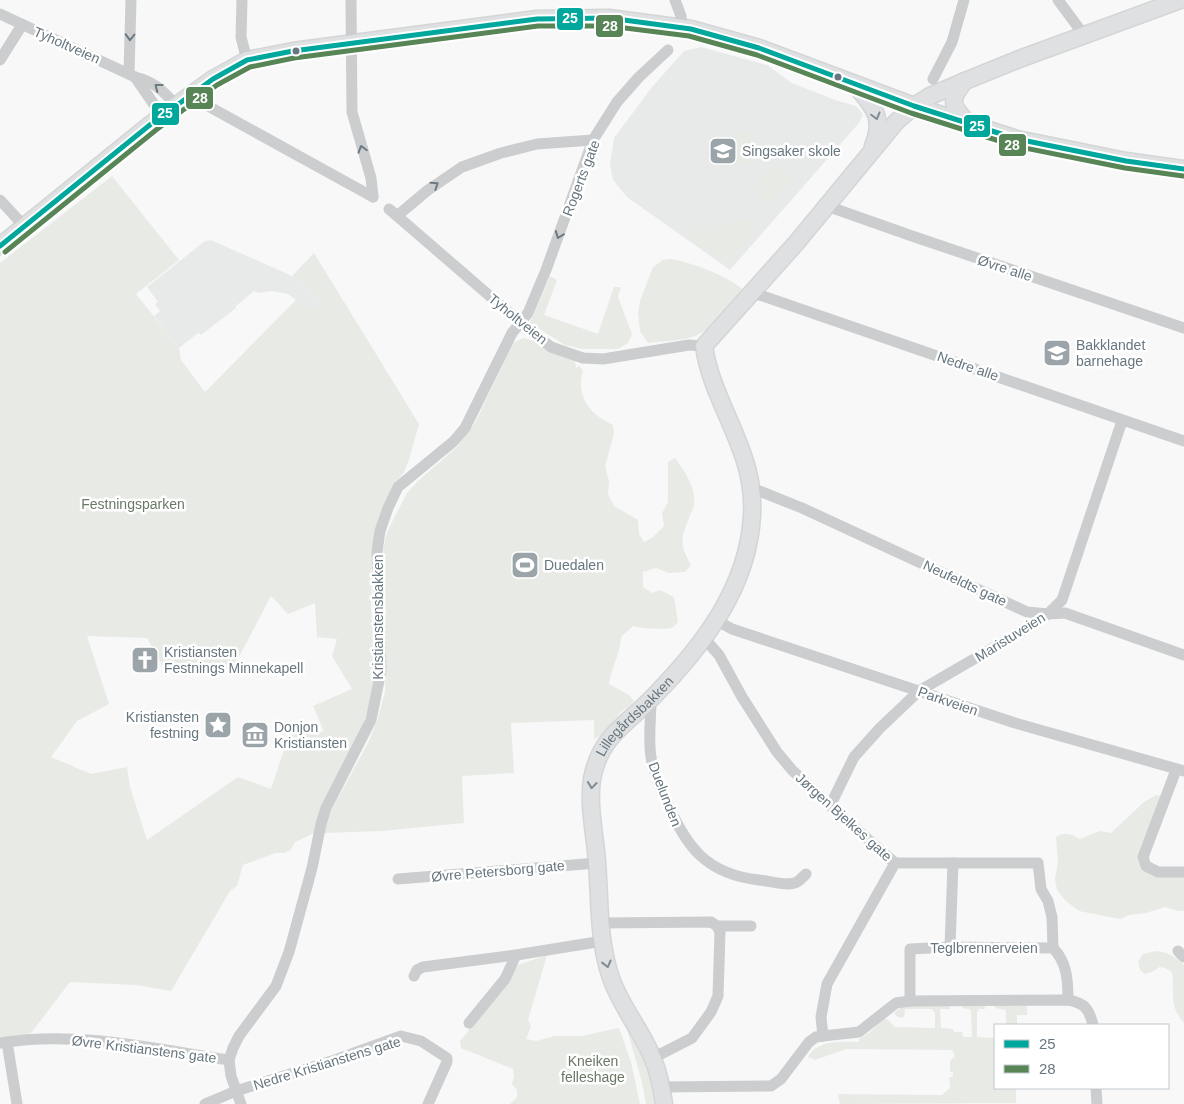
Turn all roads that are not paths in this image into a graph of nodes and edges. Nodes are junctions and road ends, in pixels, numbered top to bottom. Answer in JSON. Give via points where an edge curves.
{"nodes":[{"id":1,"x":131,"y":0,"type":"edge"},
{"id":2,"x":242,"y":0,"type":"edge"},
{"id":3,"x":352,"y":0,"type":"edge"},
{"id":4,"x":675,"y":0,"type":"edge"},
{"id":5,"x":964,"y":0,"type":"edge"},
{"id":6,"x":1058,"y":0,"type":"edge"},
{"id":7,"x":1180,"y":0,"type":"edge"},
{"id":8,"x":0,"y":14,"type":"edge"},
{"id":9,"x":22,"y":25,"type":"junction"},
{"id":10,"x":682,"y":28,"type":"junction"},
{"id":11,"x":1082,"y":35,"type":"junction"},
{"id":12,"x":351,"y":44,"type":"junction"},
{"id":13,"x":668,"y":50,"type":"dead end"},
{"id":14,"x":0,"y":60,"type":"edge"},
{"id":15,"x":247,"y":60,"type":"junction"},
{"id":16,"x":132,"y":75,"type":"junction"},
{"id":17,"x":933,"y":79,"type":"dead end"},
{"id":18,"x":965,"y":81,"type":"junction"},
{"id":19,"x":855,"y":84,"type":"junction"},
{"id":20,"x":192,"y":93,"type":"junction"},
{"id":21,"x":176,"y":105,"type":"junction"},
{"id":22,"x":914,"y":106,"type":"junction"},
{"id":23,"x":162,"y":116,"type":"junction"},
{"id":24,"x":968,"y":123,"type":"junction"},
{"id":25,"x":593,"y":140,"type":"junction"},
{"id":26,"x":870,"y":154,"type":"junction"},
{"id":27,"x":1184,"y":169,"type":"edge"},
{"id":28,"x":0,"y":200,"type":"edge"},
{"id":29,"x":827,"y":206,"type":"junction"},
{"id":30,"x":24,"y":226,"type":"junction"},
{"id":31,"x":0,"y":246,"type":"edge"},
{"id":32,"x":751,"y":292,"type":"junction"},
{"id":33,"x":521,"y":323,"type":"junction"},
{"id":34,"x":1184,"y":328,"type":"edge"},
{"id":35,"x":704,"y":346,"type":"junction"},
{"id":36,"x":1122,"y":421,"type":"junction"},
{"id":37,"x":1184,"y":441,"type":"edge"},
{"id":38,"x":752,"y":488,"type":"junction"},
{"id":39,"x":1048,"y":614,"type":"junction"},
{"id":40,"x":716,"y":620,"type":"junction"},
{"id":41,"x":704,"y":638,"type":"junction"},
{"id":42,"x":1184,"y":655,"type":"edge"},
{"id":43,"x":919,"y":691,"type":"junction"},
{"id":44,"x":651,"y":699,"type":"junction"},
{"id":45,"x":1180,"y":771,"type":"edge"},
{"id":46,"x":830,"y":806,"type":"junction"},
{"id":47,"x":597,"y":863,"type":"junction"},
{"id":48,"x":895,"y":863,"type":"junction"},
{"id":49,"x":953,"y":863,"type":"junction"},
{"id":50,"x":1184,"y":872,"type":"edge"},
{"id":51,"x":806,"y":874,"type":"dead end"},
{"id":52,"x":398,"y":879,"type":"dead end"},
{"id":53,"x":601,"y":923,"type":"junction"},
{"id":54,"x":717,"y":926,"type":"junction"},
{"id":55,"x":751,"y":926,"type":"dead end"},
{"id":56,"x":603,"y":940,"type":"junction"},
{"id":57,"x":950,"y":947,"type":"junction"},
{"id":58,"x":1053,"y":948,"type":"junction"},
{"id":59,"x":516,"y":955,"type":"junction"},
{"id":60,"x":414,"y":976,"type":"dead end"},
{"id":61,"x":1068,"y":1000,"type":"junction"},
{"id":62,"x":910,"y":1001,"type":"junction"},
{"id":63,"x":469,"y":1023,"type":"dead end"},
{"id":64,"x":1094,"y":1024,"type":"edge"},
{"id":65,"x":823,"y":1036,"type":"junction"},
{"id":66,"x":4,"y":1043,"type":"edge"},
{"id":67,"x":653,"y":1058,"type":"junction"},
{"id":68,"x":229,"y":1060,"type":"junction"},
{"id":69,"x":661,"y":1087,"type":"junction"},
{"id":70,"x":1096,"y":1089,"type":"edge"},
{"id":71,"x":236,"y":1092,"type":"junction"},
{"id":72,"x":17,"y":1104,"type":"edge"},
{"id":73,"x":206,"y":1104,"type":"edge"},
{"id":74,"x":241,"y":1104,"type":"edge"},
{"id":75,"x":428,"y":1104,"type":"edge"},
{"id":76,"x":664,"y":1104,"type":"edge"},
{"id":77,"x":1097,"y":1104,"type":"edge"}],
"edges":[{"from":1,"to":16,"type":"street","one_way":true},
{"from":2,"to":15,"type":"street","via":[[241,37]]},
{"from":3,"to":12,"type":"street"},
{"from":4,"to":10,"type":"street"},
{"from":5,"to":17,"type":"street","via":[[952,42]]},
{"from":6,"to":11,"type":"street"},
{"from":7,"to":11,"type":"street"},
{"from":8,"to":9,"type":"street","name":"Tyholtveien"},
{"from":9,"to":14,"type":"street"},
{"from":9,"to":16,"type":"street","name":"Tyholtveien"},
{"from":10,"to":12,"type":"street","via":[[609,18],[537,19]]},
{"from":10,"to":19,"type":"street","via":[[758,48]]},
{"from":11,"to":18,"type":"street"},
{"from":12,"to":15,"type":"street","via":[[293,50]]},
{"from":20,"to":12,"type":"street","one_way":true,"via":[[199,101],[373,197],[371,178],[352,112]]},
{"from":13,"to":25,"type":"street","name":"Rogerts gate","via":[[617,102]]},
{"from":15,"to":20,"type":"street"},
{"from":21,"to":16,"type":"street","name":"Tyholtveien","one_way":true,"via":[[149,80]]},
{"from":16,"to":23,"type":"street","name":"Tyholtveien"},
{"from":18,"to":22,"type":"street"},
{"from":18,"to":24,"type":"street","via":[[956,91],[954,103]]},
{"from":19,"to":22,"type":"street"},
{"from":19,"to":26,"type":"street","one_way":true,"via":[[877,115],[877,136]]},
{"from":20,"to":21,"type":"street"},
{"from":21,"to":23,"type":"street"},
{"from":22,"to":24,"type":"street"},
{"from":22,"to":26,"type":"street"},
{"from":23,"to":30,"type":"street"},
{"from":24,"to":27,"type":"street","via":[[1017,139]]},
{"from":25,"to":33,"type":"street","name":"Rogerts gate","one_way":true,"via":[[546,270]]},
{"from":33,"to":25,"type":"street","name":"Tyholtveien","one_way":true,"via":[[393,213],[462,167],[537,144]]},
{"from":26,"to":29,"type":"street"},
{"from":28,"to":30,"type":"street"},
{"from":29,"to":32,"type":"street"},
{"from":29,"to":34,"type":"street","name":"Øvre alle"},
{"from":30,"to":31,"type":"street"},
{"from":32,"to":35,"type":"street"},
{"from":32,"to":36,"type":"street","name":"Nedre alle"},
{"from":33,"to":35,"type":"street","name":"Tyholtveien","via":[[551,346],[583,358],[603,359],[690,345]]},
{"from":33,"to":68,"type":"street","name":"Kristianstensbakken","via":[[512,333],[465,428],[398,487],[388,508],[376,552],[381,671],[371,720],[320,824],[312,868],[289,952],[276,986],[239,1036]]},
{"from":35,"to":38,"type":"street","name":"Lillegårdsbakken"},
{"from":36,"to":37,"type":"street","name":"Nedre alle"},
{"from":36,"to":39,"type":"street","name":"Maristuveien","via":[[1062,600]]},
{"from":38,"to":39,"type":"street","name":"Neufeldts gate","via":[[1027,612]]},
{"from":38,"to":40,"type":"street","name":"Lillegårdsbakken","via":[[749,544],[741,572]]},
{"from":39,"to":42,"type":"street","name":"Neufeldts gate","via":[[1065,613]]},
{"from":39,"to":43,"type":"street","name":"Maristuveien"},
{"from":40,"to":41,"type":"street","name":"Lillegårdsbakken"},
{"from":40,"to":43,"type":"street","name":"Parkveien","via":[[732,629]]},
{"from":41,"to":44,"type":"street","name":"Lillegårdsbakken"},
{"from":41,"to":46,"type":"street","name":"Jørgen Bjelkes gate","via":[[719,654],[777,752]]},
{"from":43,"to":45,"type":"street","name":"Parkveien"},
{"from":43,"to":46,"type":"street","name":"Maristuveien","via":[[854,757]]},
{"from":44,"to":47,"type":"street","name":"Lillegårdsbakken","one_way":true,"via":[[608,739],[595,765],[591,791]]},
{"from":44,"to":51,"type":"street","name":"Duelunden","via":[[650,756],[670,810],[694,850],[721,871],[754,880],[796,882]]},
{"from":45,"to":50,"type":"street","via":[[1143,857],[1146,866],[1158,872]]},
{"from":46,"to":48,"type":"street","name":"Jørgen Bjelkes gate"},
{"from":47,"to":52,"type":"street","name":"Øvre Petersborg gate"},
{"from":47,"to":53,"type":"street","name":"Lillegårdsbakken"},
{"from":48,"to":49,"type":"street"},
{"from":48,"to":65,"type":"street","name":"Jørgen Bjelkes gate","via":[[827,984]]},
{"from":49,"to":57,"type":"street"},
{"from":49,"to":58,"type":"street","via":[[1038,863],[1041,888],[1052,917]]},
{"from":53,"to":54,"type":"street","via":[[711,922]]},
{"from":53,"to":56,"type":"street","name":"Lillegårdsbakken"},
{"from":54,"to":55,"type":"street"},
{"from":54,"to":67,"type":"street","via":[[720,932],[718,996],[711,1012],[692,1038]]},
{"from":56,"to":59,"type":"street"},
{"from":56,"to":67,"type":"street","name":"Lillegårdsbakken","one_way":true,"via":[[618,996]]},
{"from":57,"to":58,"type":"street","name":"Teglbrennerveien"},
{"from":57,"to":62,"type":"street","name":"Teglbrennerveien","via":[[910,949]]},
{"from":58,"to":61,"type":"street","name":"Teglbrennerveien","via":[[1061,956],[1068,977]]},
{"from":59,"to":60,"type":"street","via":[[423,967]]},
{"from":59,"to":63,"type":"street","via":[[505,979]]},
{"from":61,"to":62,"type":"street"},
{"from":61,"to":64,"type":"street","via":[[1084,1005]]},
{"from":62,"to":65,"type":"street","via":[[896,1003],[859,1032]]},
{"from":65,"to":69,"type":"street","via":[[809,1042],[781,1079],[771,1086]]},
{"from":66,"to":68,"type":"street","name":"Øvre Kristianstens gate","via":[[58,1039],[113,1042]]},
{"from":66,"to":72,"type":"street"},
{"from":67,"to":69,"type":"street","name":"Lillegårdsbakken"},
{"from":68,"to":71,"type":"street"},
{"from":69,"to":76,"type":"street","name":"Lillegårdsbakken"},
{"from":70,"to":77,"type":"street"},
{"from":71,"to":73,"type":"street","name":"Nedre Kristianstens gate"},
{"from":71,"to":74,"type":"street"},
{"from":71,"to":75,"type":"street","name":"Nedre Kristianstens gate","via":[[401,1036],[421,1041],[447,1058]]}]}
